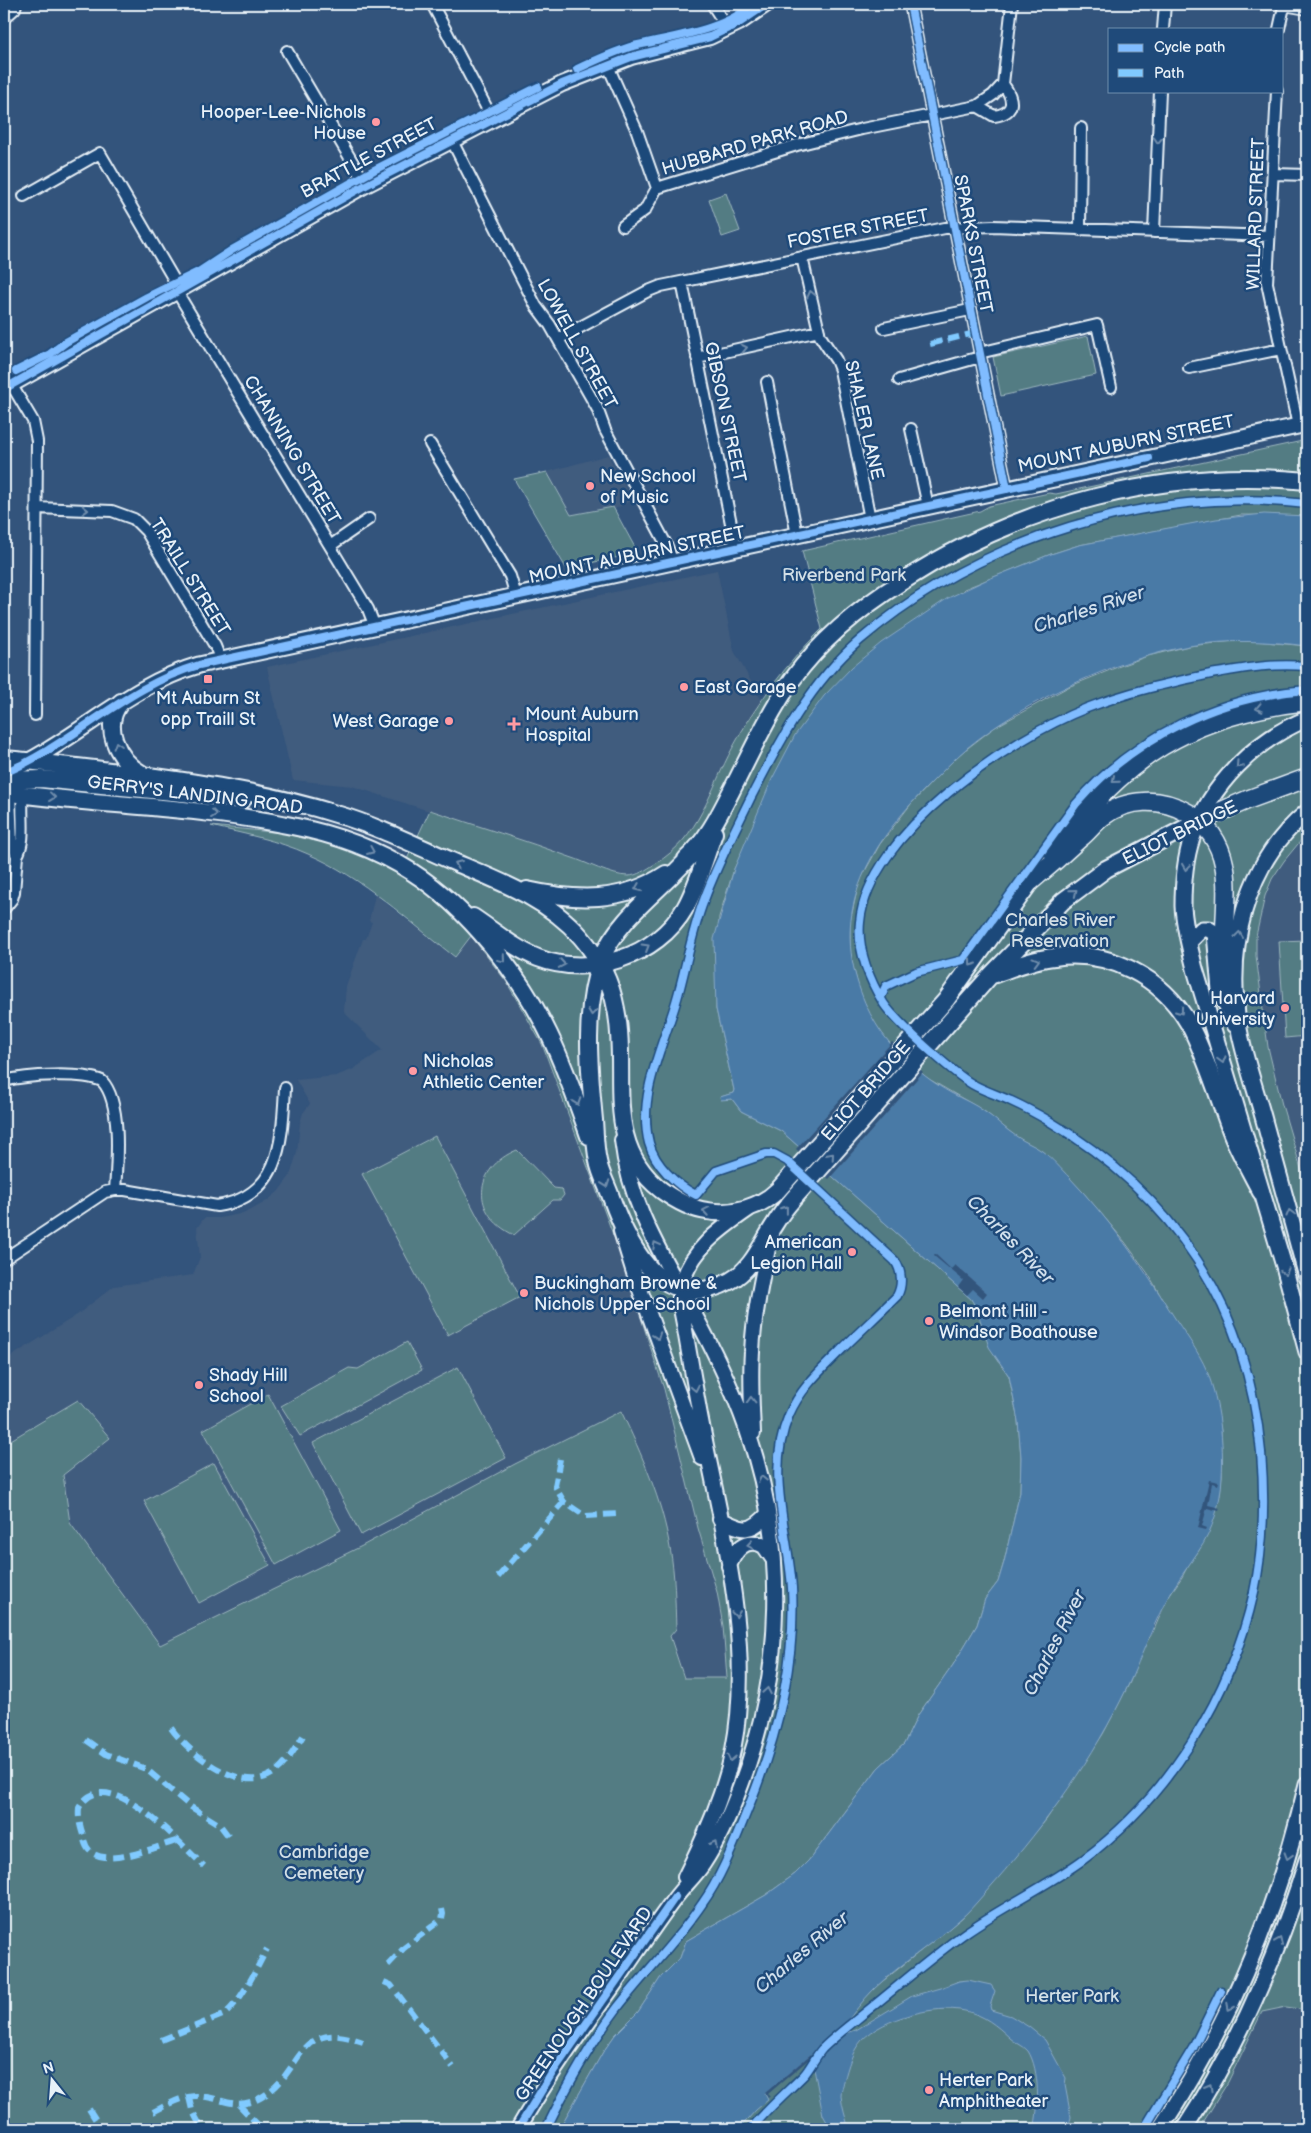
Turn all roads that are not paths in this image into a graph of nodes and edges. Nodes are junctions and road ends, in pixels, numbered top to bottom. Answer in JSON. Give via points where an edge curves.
{"nodes":[{"id":1,"x":15,"y":4,"type":"edge"},
{"id":2,"x":432,"y":4,"type":"edge"},
{"id":3,"x":712,"y":4,"type":"edge"},
{"id":4,"x":767,"y":4,"type":"edge"},
{"id":5,"x":910,"y":4,"type":"edge"},
{"id":6,"x":1012,"y":4,"type":"edge"},
{"id":7,"x":1165,"y":4,"type":"edge"},
{"id":8,"x":1288,"y":4,"type":"edge"},
{"id":9,"x":1307,"y":7,"type":"edge"},
{"id":10,"x":4,"y":18,"type":"edge"},
{"id":11,"x":1164,"y":28,"type":"edge"},
{"id":12,"x":1279,"y":28,"type":"edge"},
{"id":13,"x":728,"y":29,"type":"junction"},
{"id":14,"x":287,"y":51,"type":"dead end"},
{"id":15,"x":608,"y":66,"type":"junction"},
{"id":16,"x":1003,"y":84,"type":"junction"},
{"id":17,"x":1160,"y":92,"type":"edge"},
{"id":18,"x":1277,"y":92,"type":"edge"},
{"id":19,"x":977,"y":106,"type":"junction"},
{"id":20,"x":932,"y":116,"type":"junction"},
{"id":21,"x":493,"y":120,"type":"junction"},
{"id":22,"x":1081,"y":128,"type":"dead end"},
{"id":23,"x":452,"y":141,"type":"junction"},
{"id":24,"x":1274,"y":174,"type":"junction"},
{"id":25,"x":1307,"y":175,"type":"edge"},
{"id":26,"x":366,"y":185,"type":"junction"},
{"id":27,"x":657,"y":188,"type":"junction"},
{"id":28,"x":24,"y":196,"type":"dead end"},
{"id":29,"x":623,"y":226,"type":"dead end"},
{"id":30,"x":955,"y":227,"type":"junction"},
{"id":31,"x":1080,"y":230,"type":"junction"},
{"id":32,"x":1154,"y":232,"type":"junction"},
{"id":33,"x":1269,"y":236,"type":"junction"},
{"id":34,"x":802,"y":257,"type":"junction"},
{"id":35,"x":682,"y":282,"type":"junction"},
{"id":36,"x":178,"y":291,"type":"junction"},
{"id":37,"x":970,"y":310,"type":"junction"},
{"id":38,"x":884,"y":328,"type":"dead end"},
{"id":39,"x":819,"y":331,"type":"junction"},
{"id":40,"x":558,"y":339,"type":"junction"},
{"id":41,"x":1281,"y":349,"type":"junction"},
{"id":42,"x":979,"y":355,"type":"junction"},
{"id":43,"x":697,"y":358,"type":"junction"},
{"id":44,"x":1189,"y":368,"type":"dead end"},
{"id":45,"x":4,"y":371,"type":"edge"},
{"id":46,"x":899,"y":380,"type":"dead end"},
{"id":47,"x":767,"y":382,"type":"dead end"},
{"id":48,"x":8,"y":387,"type":"edge"},
{"id":49,"x":1111,"y":387,"type":"dead end"},
{"id":50,"x":1303,"y":425,"type":"edge"},
{"id":51,"x":911,"y":428,"type":"dead end"},
{"id":52,"x":430,"y":444,"type":"dead end"},
{"id":53,"x":1307,"y":481,"type":"edge"},
{"id":54,"x":1007,"y":489,"type":"junction"},
{"id":55,"x":928,"y":506,"type":"junction"},
{"id":56,"x":37,"y":508,"type":"junction"},
{"id":57,"x":369,"y":519,"type":"dead end"},
{"id":58,"x":870,"y":519,"type":"junction"},
{"id":59,"x":797,"y":535,"type":"junction"},
{"id":60,"x":330,"y":546,"type":"junction"},
{"id":61,"x":736,"y":548,"type":"junction"},
{"id":62,"x":673,"y":562,"type":"junction"},
{"id":63,"x":516,"y":596,"type":"junction"},
{"id":64,"x":375,"y":627,"type":"junction"},
{"id":65,"x":221,"y":660,"type":"junction"},
{"id":66,"x":1307,"y":701,"type":"edge"},
{"id":67,"x":121,"y":702,"type":"junction"},
{"id":68,"x":35,"y":715,"type":"dead end"},
{"id":69,"x":1307,"y":719,"type":"edge"},
{"id":70,"x":4,"y":759,"type":"edge"},
{"id":71,"x":30,"y":761,"type":"junction"},
{"id":72,"x":4,"y":774,"type":"edge"},
{"id":73,"x":149,"y":776,"type":"junction"},
{"id":74,"x":1307,"y":778,"type":"edge"},
{"id":75,"x":10,"y":790,"type":"edge"},
{"id":76,"x":724,"y":806,"type":"junction"},
{"id":77,"x":324,"y":810,"type":"junction"},
{"id":78,"x":1307,"y":812,"type":"edge"},
{"id":79,"x":1199,"y":821,"type":"junction"},
{"id":80,"x":693,"y":853,"type":"junction"},
{"id":81,"x":1031,"y":881,"type":"junction"},
{"id":82,"x":503,"y":883,"type":"junction"},
{"id":83,"x":445,"y":898,"type":"junction"},
{"id":84,"x":4,"y":908,"type":"edge"},
{"id":85,"x":1189,"y":942,"type":"junction"},
{"id":86,"x":600,"y":964,"type":"junction"},
{"id":87,"x":990,"y":976,"type":"junction"},
{"id":88,"x":1236,"y":1004,"type":"junction"},
{"id":89,"x":1241,"y":1036,"type":"junction"},
{"id":90,"x":4,"y":1081,"type":"edge"},
{"id":91,"x":284,"y":1088,"type":"dead end"},
{"id":92,"x":621,"y":1107,"type":"junction"},
{"id":93,"x":598,"y":1162,"type":"junction"},
{"id":94,"x":115,"y":1190,"type":"junction"},
{"id":95,"x":1261,"y":1192,"type":"junction"},
{"id":96,"x":614,"y":1206,"type":"junction"},
{"id":97,"x":754,"y":1206,"type":"junction"},
{"id":98,"x":773,"y":1226,"type":"junction"},
{"id":99,"x":4,"y":1259,"type":"edge"},
{"id":100,"x":1307,"y":1277,"type":"edge"},
{"id":101,"x":680,"y":1288,"type":"junction"},
{"id":102,"x":1307,"y":1352,"type":"edge"},
{"id":103,"x":753,"y":1449,"type":"junction"},
{"id":104,"x":715,"y":1495,"type":"junction"},
{"id":105,"x":768,"y":1514,"type":"junction"},
{"id":106,"x":720,"y":1519,"type":"junction"},
{"id":107,"x":774,"y":1562,"type":"junction"},
{"id":108,"x":729,"y":1566,"type":"junction"},
{"id":109,"x":1307,"y":1784,"type":"edge"},
{"id":110,"x":1307,"y":1860,"type":"edge"},
{"id":111,"x":675,"y":1897,"type":"junction"},
{"id":112,"x":518,"y":2129,"type":"edge"},
{"id":113,"x":1160,"y":2129,"type":"edge"},
{"id":114,"x":1184,"y":2129,"type":"edge"}],
"edges":[{"from":1,"to":10,"type":"street"},
{"from":2,"to":21,"type":"street"},
{"from":3,"to":13,"type":"street"},
{"from":4,"to":13,"type":"main road","name":"BRATTLE STREET"},
{"from":5,"to":20,"type":"street","name":"SPARKS STREET"},
{"from":6,"to":16,"type":"street"},
{"from":7,"to":11,"type":"street"},
{"from":8,"to":9,"type":"main road"},
{"from":8,"to":12,"type":"street"},
{"from":13,"to":15,"type":"main road","name":"BRATTLE STREET"},
{"from":14,"to":26,"type":"street"},
{"from":15,"to":21,"type":"main road","name":"BRATTLE STREET","via":[[562,84]]},
{"from":15,"to":27,"type":"street","name":"HUBBARD PARK ROAD","via":[[637,131]]},
{"from":16,"to":19,"type":"street"},
{"from":16,"to":19,"type":"street","via":[[1011,99],[1008,112],[994,116]]},
{"from":17,"to":32,"type":"street","one_way":true},
{"from":18,"to":24,"type":"street","name":"WILLARD STREET"},
{"from":19,"to":20,"type":"street","name":"HUBBARD PARK ROAD"},
{"from":20,"to":27,"type":"street","name":"HUBBARD PARK ROAD","via":[[797,145]]},
{"from":20,"to":30,"type":"street","name":"SPARKS STREET"},
{"from":21,"to":23,"type":"main road","name":"BRATTLE STREET"},
{"from":22,"to":31,"type":"street"},
{"from":23,"to":26,"type":"main road","name":"BRATTLE STREET"},
{"from":23,"to":40,"type":"street","name":"LOWELL STREET","via":[[536,306]]},
{"from":24,"to":25,"type":"street"},
{"from":24,"to":33,"type":"street","name":"WILLARD STREET"},
{"from":26,"to":36,"type":"main road","name":"BRATTLE STREET"},
{"from":27,"to":29,"type":"street","via":[[645,210]]},
{"from":28,"to":36,"type":"street","name":"CHANNING STREET","via":[[100,153]]},
{"from":30,"to":31,"type":"street","name":"FOSTER STREET"},
{"from":30,"to":34,"type":"street","name":"FOSTER STREET"},
{"from":30,"to":37,"type":"street","name":"SPARKS STREET"},
{"from":31,"to":32,"type":"street","name":"FOSTER STREET"},
{"from":32,"to":33,"type":"street","name":"FOSTER STREET"},
{"from":33,"to":41,"type":"street","name":"WILLARD STREET","via":[[1268,288]]},
{"from":34,"to":35,"type":"street","name":"FOSTER STREET"},
{"from":39,"to":34,"type":"street","name":"SHALER LANE","one_way":true},
{"from":35,"to":40,"type":"street","name":"FOSTER STREET","via":[[651,290]]},
{"from":35,"to":43,"type":"street","name":"GIBSON STREET"},
{"from":36,"to":48,"type":"main road","name":"BRATTLE STREET"},
{"from":36,"to":60,"type":"street","name":"CHANNING STREET"},
{"from":37,"to":38,"type":"street"},
{"from":37,"to":42,"type":"street","name":"SPARKS STREET"},
{"from":43,"to":39,"type":"street","one_way":true},
{"from":39,"to":58,"type":"street","name":"SHALER LANE","via":[[821,340],[840,370]]},
{"from":40,"to":62,"type":"street","name":"LOWELL STREET","via":[[597,408]]},
{"from":41,"to":44,"type":"street"},
{"from":41,"to":50,"type":"street","name":"WILLARD STREET"},
{"from":42,"to":46,"type":"street"},
{"from":42,"to":49,"type":"street","via":[[1097,326]]},
{"from":42,"to":54,"type":"street","name":"SPARKS STREET"},
{"from":43,"to":61,"type":"street","name":"GIBSON STREET"},
{"from":45,"to":48,"type":"street"},
{"from":47,"to":59,"type":"street"},
{"from":48,"to":56,"type":"street","via":[[36,430]]},
{"from":50,"to":54,"type":"main road","name":"MOUNT AUBURN STREET"},
{"from":51,"to":55,"type":"street"},
{"from":52,"to":63,"type":"street","via":[[510,576]]},
{"from":53,"to":76,"type":"highway","via":[[1220,479],[1120,491],[1036,515],[941,557],[865,607],[812,655],[773,711]]},
{"from":54,"to":55,"type":"main road","name":"MOUNT AUBURN STREET"},
{"from":55,"to":58,"type":"main road","name":"MOUNT AUBURN STREET"},
{"from":56,"to":65,"type":"street","name":"TRAILL STREET","one_way":true,"via":[[112,511],[138,523],[150,537]]},
{"from":56,"to":68,"type":"street"},
{"from":57,"to":60,"type":"street"},
{"from":58,"to":59,"type":"main road","name":"MOUNT AUBURN STREET"},
{"from":59,"to":61,"type":"main road","name":"MOUNT AUBURN STREET"},
{"from":60,"to":64,"type":"street","name":"CHANNING STREET","via":[[368,609]]},
{"from":61,"to":62,"type":"main road","name":"MOUNT AUBURN STREET"},
{"from":62,"to":63,"type":"main road","name":"MOUNT AUBURN STREET"},
{"from":63,"to":64,"type":"main road","name":"MOUNT AUBURN STREET"},
{"from":64,"to":65,"type":"main road","name":"MOUNT AUBURN STREET"},
{"from":65,"to":67,"type":"main road","name":"MOUNT AUBURN STREET","via":[[168,676]]},
{"from":66,"to":81,"type":"highway","name":"ELIOT BRIDGE","one_way":true,"via":[[1256,708],[1223,718],[1187,732],[1150,753],[1095,799]]},
{"from":67,"to":71,"type":"main road","name":"MOUNT AUBURN STREET"},
{"from":73,"to":67,"type":"highway","one_way":true,"via":[[130,767],[117,748],[112,719]]},
{"from":69,"to":79,"type":"main road","one_way":true,"via":[[1271,737],[1244,759]]},
{"from":70,"to":71,"type":"highway","name":"GERRY'S LANDING ROAD"},
{"from":71,"to":72,"type":"main road","name":"MOUNT AUBURN STREET"},
{"from":71,"to":73,"type":"highway","name":"GERRY'S LANDING ROAD"},
{"from":73,"to":77,"type":"highway","name":"GERRY'S LANDING ROAD","via":[[247,790]]},
{"from":74,"to":79,"type":"highway","name":"ELIOT BRIDGE"},
{"from":75,"to":77,"type":"highway","via":[[41,779]]},
{"from":75,"to":83,"type":"highway","name":"GERRY'S LANDING ROAD","one_way":true,"via":[[234,817],[312,830],[387,858],[413,872]]},
{"from":75,"to":84,"type":"street","via":[[12,845],[17,856],[14,892]]},
{"from":76,"to":80,"type":"highway"},
{"from":86,"to":76,"type":"highway","one_way":true,"via":[[644,949],[676,921],[689,902]]},
{"from":82,"to":77,"type":"highway","name":"GERRY'S LANDING ROAD","one_way":true},
{"from":88,"to":78,"type":"main road","one_way":true,"via":[[1235,972],[1241,919],[1247,899],[1269,855]]},
{"from":79,"to":81,"type":"highway","via":[[1181,809],[1161,802],[1120,806],[1102,817]]},
{"from":79,"to":85,"type":"main road","one_way":true,"via":[[1190,845],[1184,880],[1184,915]]},
{"from":87,"to":79,"type":"highway","name":"ELIOT BRIDGE","one_way":true,"via":[[1044,919],[1083,885]]},
{"from":79,"to":88,"type":"highway","via":[[1216,842],[1223,860],[1226,949]]},
{"from":80,"to":82,"type":"highway","one_way":true,"via":[[655,881],[605,897],[557,896]]},
{"from":80,"to":86,"type":"highway","name":"GREENOUGH BOULEVARD","via":[[623,924]]},
{"from":81,"to":97,"type":"highway","name":"ELIOT BRIDGE","one_way":true,"via":[[951,993],[786,1182],[770,1198]]},
{"from":82,"to":86,"type":"highway","name":"GERRY'S LANDING ROAD","via":[[559,915],[580,936]]},
{"from":83,"to":86,"type":"highway","one_way":true,"via":[[538,958],[569,966]]},
{"from":83,"to":93,"type":"highway","name":"GERRY'S LANDING ROAD","one_way":true,"via":[[503,960],[534,1006],[565,1070]]},
{"from":85,"to":89,"type":"main road","via":[[1202,929],[1215,933],[1220,990]]},
{"from":85,"to":95,"type":"main road","one_way":true},
{"from":86,"to":92,"type":"highway","name":"GERRY'S LANDING ROAD","via":[[612,990],[618,1016]]},
{"from":86,"to":93,"type":"highway","name":"GREENOUGH BOULEVARD","one_way":true,"via":[[593,997],[589,1049]]},
{"from":87,"to":95,"type":"highway","one_way":true,"via":[[1043,959],[1079,956],[1120,964],[1156,986],[1190,1025],[1233,1137]]},
{"from":98,"to":87,"type":"highway","name":"ELIOT BRIDGE","one_way":true,"via":[[799,1192]]},
{"from":88,"to":89,"type":"main road"},
{"from":100,"to":89,"type":"main road","one_way":true},
{"from":90,"to":94,"type":"street","via":[[79,1076],[102,1081],[114,1102]]},
{"from":91,"to":94,"type":"street","via":[[276,1159],[268,1177],[248,1196],[217,1206]]},
{"from":97,"to":92,"type":"highway","name":"ELIOT BRIDGE","one_way":true,"via":[[730,1212],[707,1211],[683,1204],[664,1192],[641,1170],[631,1155],[623,1130]]},
{"from":101,"to":92,"type":"main road","name":"GREENOUGH BOULEVARD","one_way":true,"via":[[650,1234],[630,1182],[622,1140]]},
{"from":93,"to":96,"type":"highway","name":"GREENOUGH BOULEVARD","one_way":true},
{"from":94,"to":99,"type":"street","via":[[97,1195]]},
{"from":95,"to":102,"type":"main road","one_way":true},
{"from":96,"to":101,"type":"highway","via":[[629,1241],[646,1266],[664,1281]]},
{"from":96,"to":104,"type":"main road","name":"GREENOUGH BOULEVARD","one_way":true,"via":[[633,1271]]},
{"from":97,"to":101,"type":"main road","via":[[706,1242],[690,1265]]},
{"from":98,"to":101,"type":"highway","name":"ELIOT BRIDGE","via":[[753,1260],[735,1277],[706,1289]]},
{"from":103,"to":98,"type":"main road","name":"GREENOUGH BOULEVARD","one_way":true,"via":[[753,1336]]},
{"from":101,"to":103,"type":"main road","name":"GREENOUGH BOULEVARD","via":[[732,1390]]},
{"from":101,"to":104,"type":"main road","name":"GREENOUGH BOULEVARD","one_way":true},
{"from":105,"to":103,"type":"main road","name":"GREENOUGH BOULEVARD","one_way":true},
{"from":104,"to":106,"type":"main road","name":"GREENOUGH BOULEVARD"},
{"from":105,"to":106,"type":"main road","via":[[748,1529],[740,1529]]},
{"from":105,"to":107,"type":"main road","name":"GREENOUGH BOULEVARD"},
{"from":106,"to":108,"type":"main road","name":"GREENOUGH BOULEVARD"},
{"from":107,"to":108,"type":"main road","one_way":true,"via":[[764,1546],[750,1543],[735,1552]]},
{"from":111,"to":107,"type":"main road","name":"GREENOUGH BOULEVARD","one_way":true,"via":[[702,1865],[719,1834],[756,1740],[773,1654]]},
{"from":108,"to":111,"type":"main road","name":"GREENOUGH BOULEVARD","one_way":true,"via":[[740,1653],[739,1710],[734,1743],[716,1809]]},
{"from":109,"to":113,"type":"main road","one_way":true,"via":[[1288,1857],[1246,1971],[1210,2047]]},
{"from":114,"to":110,"type":"main road","one_way":true,"via":[[1254,2001],[1284,1930]]},
{"from":111,"to":112,"type":"main road","name":"GREENOUGH BOULEVARD","via":[[559,2063]]}]}
